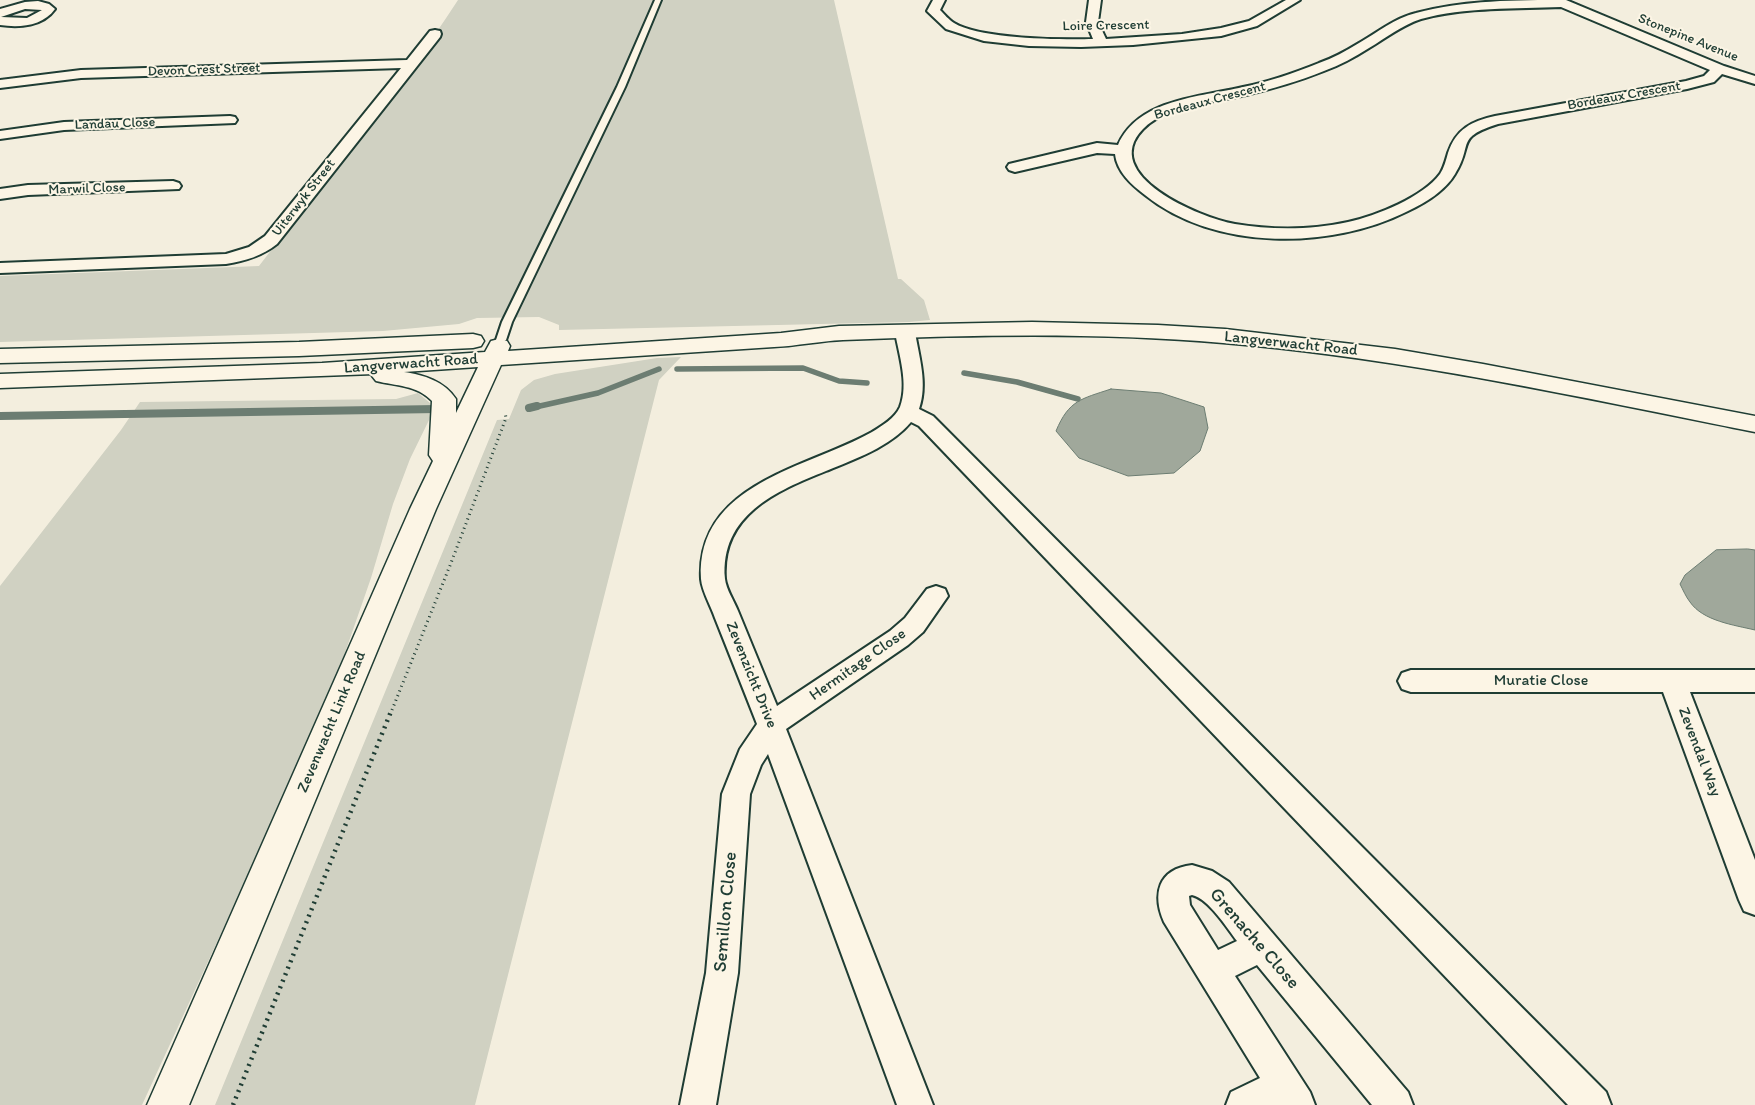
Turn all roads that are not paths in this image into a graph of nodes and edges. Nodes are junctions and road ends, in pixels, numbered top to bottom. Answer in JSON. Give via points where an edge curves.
{"nodes":[{"id":1,"x":658,"y":0,"type":"edge"},
{"id":2,"x":939,"y":0,"type":"edge"},
{"id":3,"x":1094,"y":0,"type":"edge"},
{"id":4,"x":1294,"y":0,"type":"edge"},
{"id":5,"x":1559,"y":2,"type":"edge"},
{"id":6,"x":40,"y":3,"type":"edge"},
{"id":7,"x":6,"y":9,"type":"edge"},
{"id":8,"x":0,"y":14,"type":"edge"},
{"id":9,"x":32,"y":19,"type":"junction"},
{"id":10,"x":0,"y":21,"type":"edge"},
{"id":11,"x":0,"y":26,"type":"edge"},
{"id":12,"x":435,"y":34,"type":"dead end"},
{"id":13,"x":1102,"y":42,"type":"junction"},
{"id":14,"x":409,"y":64,"type":"junction"},
{"id":15,"x":1719,"y":69,"type":"junction"},
{"id":16,"x":1755,"y":80,"type":"edge"},
{"id":17,"x":0,"y":84,"type":"edge"},
{"id":18,"x":230,"y":120,"type":"dead end"},
{"id":19,"x":0,"y":127,"type":"edge"},
{"id":20,"x":0,"y":136,"type":"edge"},
{"id":21,"x":1123,"y":150,"type":"junction"},
{"id":22,"x":1015,"y":167,"type":"dead end"},
{"id":23,"x":173,"y":186,"type":"dead end"},
{"id":24,"x":0,"y":194,"type":"edge"},
{"id":25,"x":0,"y":268,"type":"edge"},
{"id":26,"x":905,"y":332,"type":"junction"},
{"id":27,"x":497,"y":349,"type":"junction"},
{"id":28,"x":0,"y":356,"type":"edge"},
{"id":29,"x":322,"y":370,"type":"junction"},
{"id":30,"x":0,"y":381,"type":"edge"},
{"id":31,"x":908,"y":412,"type":"junction"},
{"id":32,"x":1755,"y":424,"type":"edge"},
{"id":33,"x":441,"y":471,"type":"junction"},
{"id":34,"x":936,"y":596,"type":"dead end"},
{"id":35,"x":1411,"y":681,"type":"dead end"},
{"id":36,"x":1672,"y":681,"type":"junction"},
{"id":37,"x":1755,"y":681,"type":"edge"},
{"id":38,"x":771,"y":725,"type":"junction"},
{"id":39,"x":1755,"y":900,"type":"edge"},
{"id":40,"x":1262,"y":946,"type":"junction"},
{"id":41,"x":1211,"y":970,"type":"junction"},
{"id":42,"x":1290,"y":1095,"type":"edge"},
{"id":43,"x":168,"y":1105,"type":"edge"},
{"id":44,"x":698,"y":1105,"type":"edge"},
{"id":45,"x":915,"y":1105,"type":"edge"},
{"id":46,"x":1244,"y":1105,"type":"edge"},
{"id":47,"x":1395,"y":1105,"type":"edge"},
{"id":48,"x":1593,"y":1105,"type":"edge"}],
"edges":[{"from":1,"to":27,"type":"lane","via":[[621,87],[511,313]]},
{"from":2,"to":13,"type":"street","name":"Loire Crescent","via":[[933,11],[935,15],[954,30],[1027,42]]},
{"from":3,"to":13,"type":"street","via":[[1091,19],[1095,34]]},
{"from":4,"to":13,"type":"street","name":"Loire Crescent","via":[[1247,26],[1188,38]]},
{"from":5,"to":15,"type":"street","name":"Stonepine Avenue"},
{"from":5,"to":21,"type":"street","name":"Bordeaux Crescent","via":[[1458,9],[1415,17],[1356,51],[1301,75],[1146,118],[1137,126]]},
{"from":6,"to":7,"type":"street"},
{"from":6,"to":9,"type":"street","via":[[49,9]]},
{"from":7,"to":8,"type":"street"},
{"from":9,"to":10,"type":"street"},
{"from":9,"to":11,"type":"street","via":[[1,35]]},
{"from":12,"to":14,"type":"street","name":"Uiterwyk Street"},
{"from":14,"to":17,"type":"street","name":"Devon Crest Street","via":[[81,74]]},
{"from":14,"to":25,"type":"street","name":"Uiterwyk Street","via":[[264,247],[226,259]]},
{"from":15,"to":16,"type":"street","name":"Stonepine Avenue"},
{"from":15,"to":21,"type":"street","name":"Bordeaux Crescent","via":[[1709,79],[1687,85],[1495,120],[1470,129],[1460,139],[1445,177],[1424,194],[1384,217],[1320,232],[1280,233],[1202,221],[1175,209],[1128,172]]},
{"from":18,"to":20,"type":"street","name":"Landau Close","via":[[70,126]]},
{"from":19,"to":20,"type":"street"},
{"from":21,"to":22,"type":"street","via":[[1086,150]]},
{"from":23,"to":24,"type":"street","name":"Marwil Close","via":[[28,190]]},
{"from":26,"to":27,"type":"street","name":"Langverwacht Road","via":[[822,334],[781,340]]},
{"from":26,"to":31,"type":"street","via":[[913,384]]},
{"from":26,"to":32,"type":"street","name":"Langverwacht Road","via":[[1032,329],[1158,332],[1289,342],[1483,371]]},
{"from":27,"to":28,"type":"street","name":"Langverwacht Road","via":[[299,348]]},
{"from":27,"to":29,"type":"street","name":"Langverwacht Road"},
{"from":27,"to":33,"type":"street","name":"Zevenwacht Link Road"},
{"from":29,"to":30,"type":"street","name":"Langverwacht Road"},
{"from":29,"to":33,"type":"street","via":[[412,380],[436,389],[444,399]]},
{"from":31,"to":38,"type":"street","name":"Zevenzicht Drive","via":[[876,440],[760,491],[735,512],[718,537],[713,580]]},
{"from":31,"to":48,"type":"street","via":[[933,428]]},
{"from":33,"to":43,"type":"street","name":"Zevenwacht Link Road"},
{"from":34,"to":38,"type":"street","name":"Hermitage Close","via":[[914,625],[899,638]]},
{"from":35,"to":36,"type":"street","name":"Muratie Close"},
{"from":36,"to":37,"type":"street","name":"Zevendal Way"},
{"from":36,"to":39,"type":"street","name":"Zevendal Way"},
{"from":38,"to":44,"type":"street","name":"Semillon Close","via":[[750,758],[736,794],[722,973]]},
{"from":38,"to":45,"type":"street","name":"Zevenzicht Drive"},
{"from":40,"to":41,"type":"street"},
{"from":40,"to":41,"type":"street","name":"Grenache Close","via":[[1210,886],[1191,879],[1182,882],[1172,894],[1175,911]]},
{"from":40,"to":47,"type":"street","name":"Grenache Close"},
{"from":41,"to":42,"type":"street","name":"Grenache Close"},
{"from":42,"to":46,"type":"street","name":"Grenache Close"}]}
